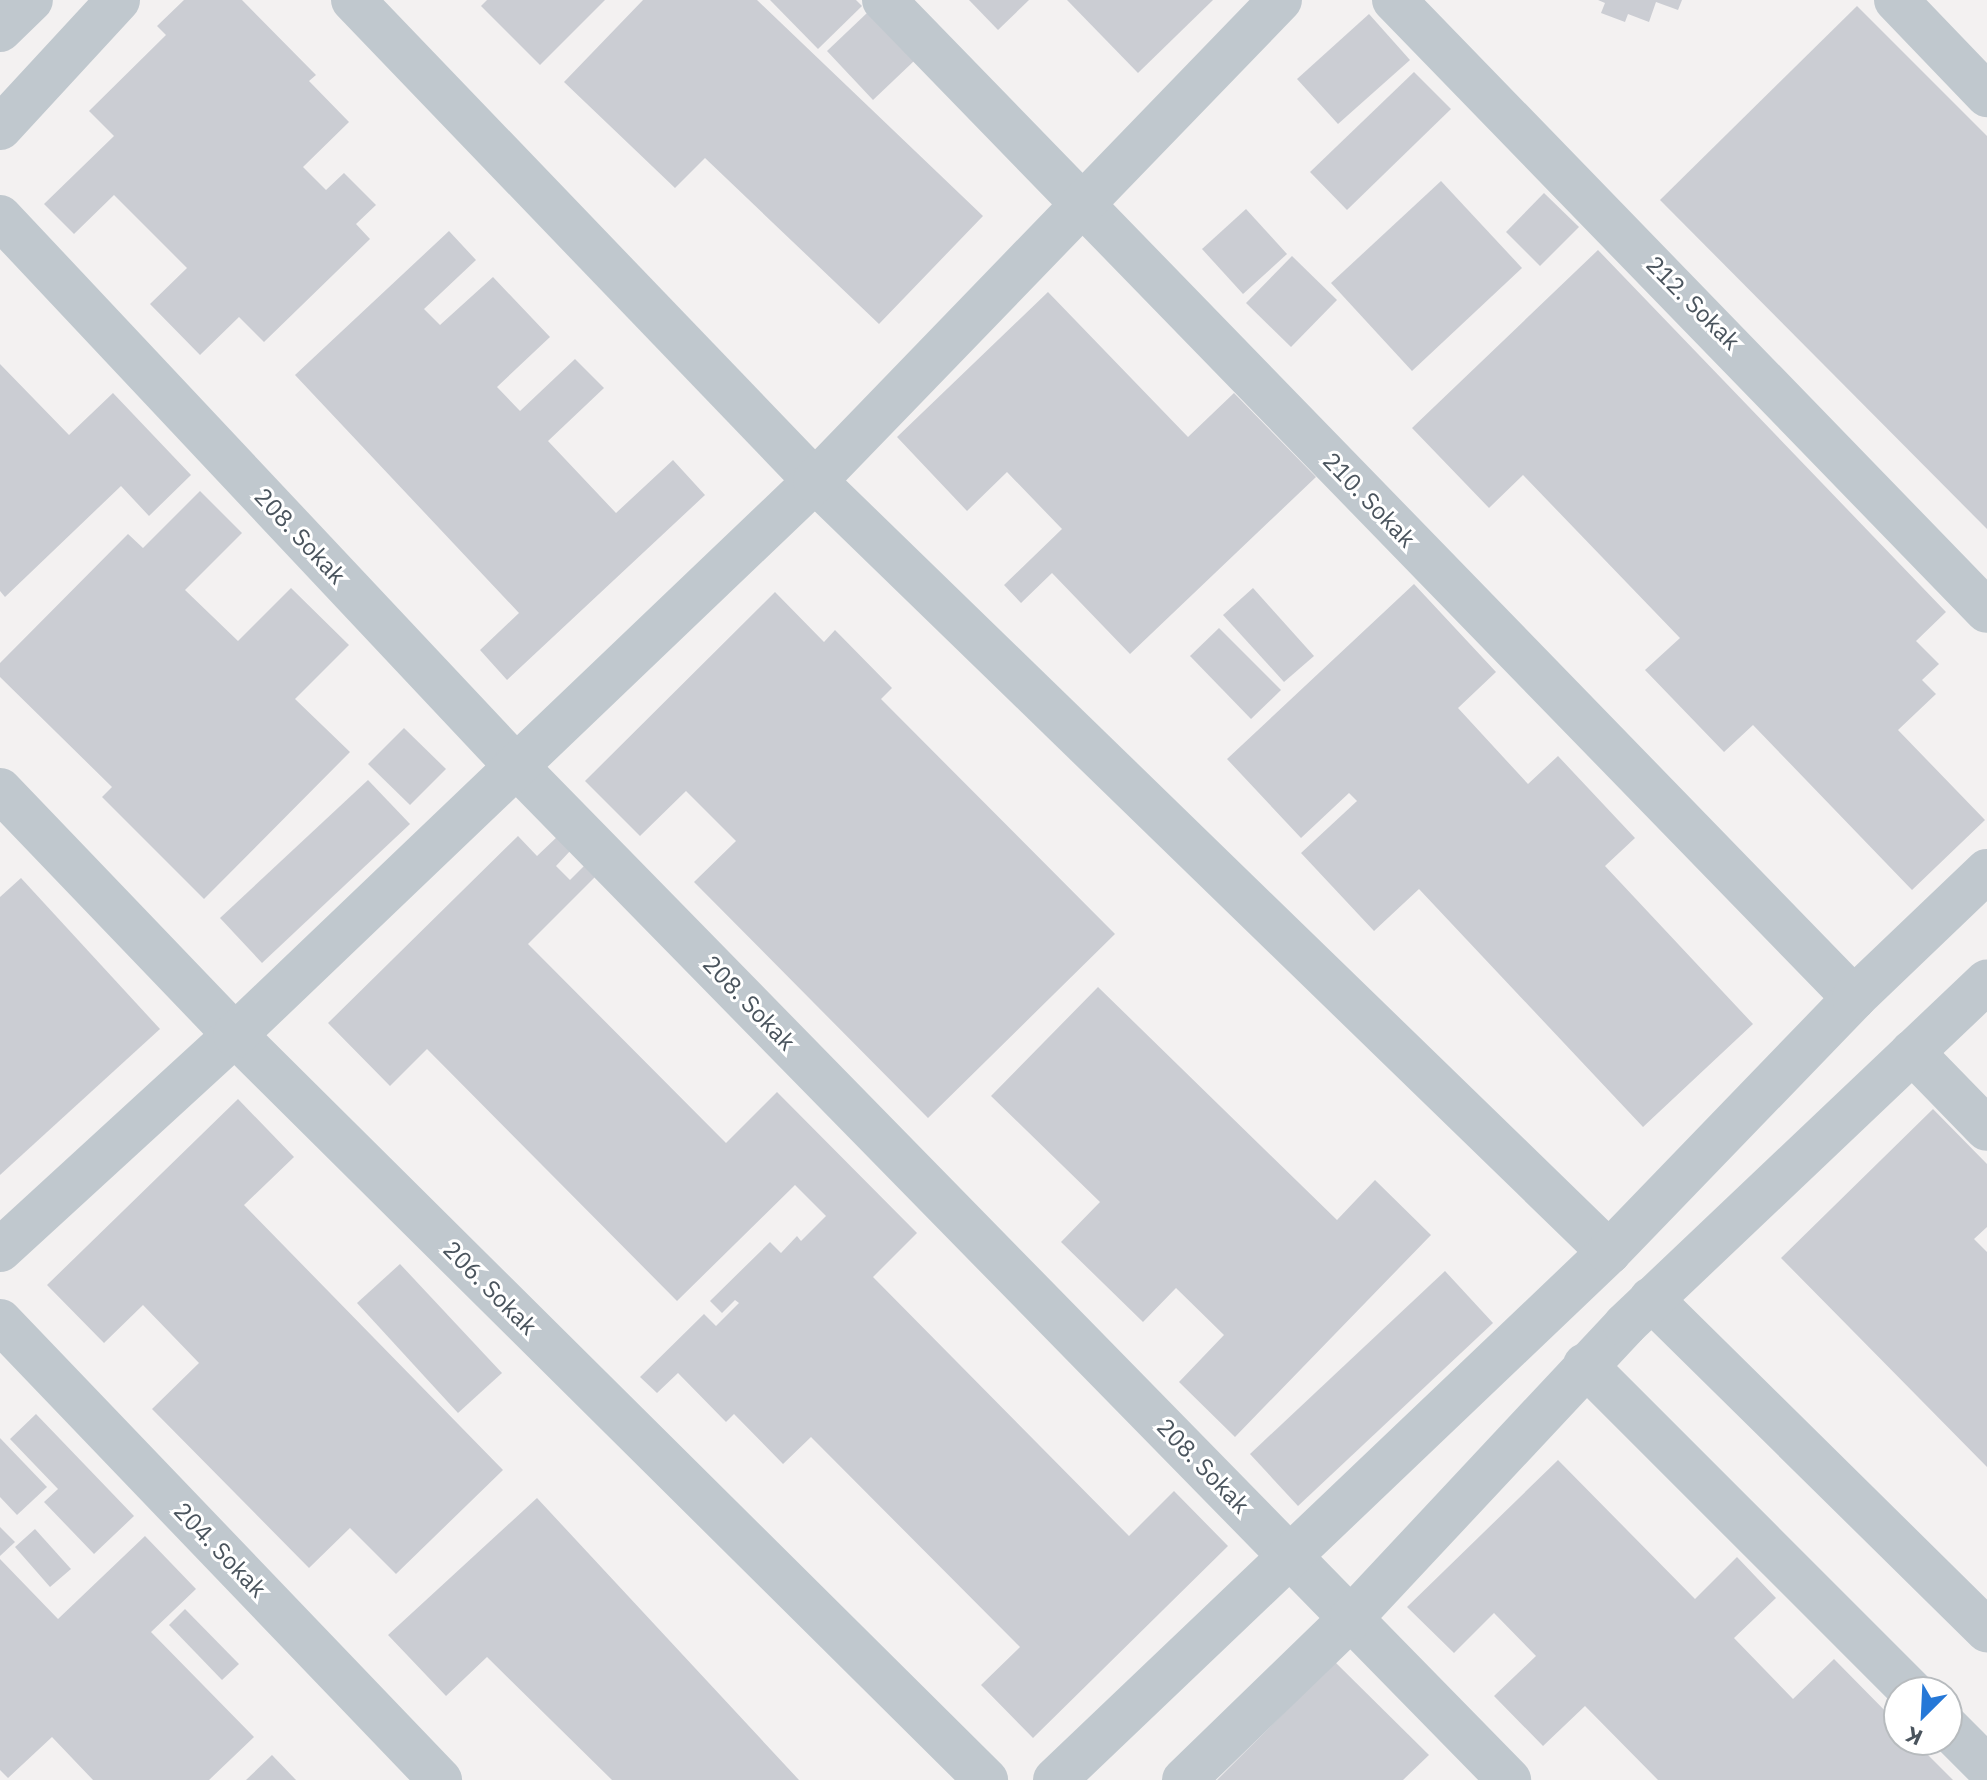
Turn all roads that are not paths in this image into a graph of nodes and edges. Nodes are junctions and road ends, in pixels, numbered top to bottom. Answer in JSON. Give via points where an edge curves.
{"nodes":[{"id":1,"x":31,"y":0,"type":"edge"},
{"id":2,"x":118,"y":0,"type":"edge"},
{"id":3,"x":353,"y":0,"type":"edge"},
{"id":4,"x":884,"y":0,"type":"edge"},
{"id":5,"x":1280,"y":0,"type":"edge"},
{"id":6,"x":1394,"y":0,"type":"edge"},
{"id":7,"x":1896,"y":0,"type":"edge"},
{"id":8,"x":0,"y":30,"type":"edge"},
{"id":9,"x":1987,"y":95,"type":"edge"},
{"id":10,"x":0,"y":128,"type":"edge"},
{"id":11,"x":1081,"y":204,"type":"junction"},
{"id":12,"x":0,"y":217,"type":"edge"},
{"id":13,"x":815,"y":481,"type":"junction"},
{"id":14,"x":1987,"y":611,"type":"edge"},
{"id":15,"x":515,"y":765,"type":"junction"},
{"id":16,"x":0,"y":790,"type":"edge"},
{"id":17,"x":1987,"y":871,"type":"edge"},
{"id":18,"x":1987,"y":981,"type":"edge"},
{"id":19,"x":1854,"y":998,"type":"junction"},
{"id":20,"x":235,"y":1035,"type":"junction"},
{"id":21,"x":1912,"y":1052,"type":"junction"},
{"id":22,"x":1987,"y":1129,"type":"edge"},
{"id":23,"x":0,"y":1250,"type":"edge"},
{"id":24,"x":1609,"y":1252,"type":"junction"},
{"id":25,"x":1651,"y":1299,"type":"junction"},
{"id":26,"x":0,"y":1321,"type":"edge"},
{"id":27,"x":1585,"y":1365,"type":"junction"},
{"id":28,"x":1289,"y":1553,"type":"junction"},
{"id":29,"x":1352,"y":1617,"type":"junction"},
{"id":30,"x":1987,"y":1630,"type":"edge"},
{"id":31,"x":1896,"y":1676,"type":"edge"},
{"id":32,"x":1963,"y":1743,"type":"edge"},
{"id":33,"x":1987,"y":1767,"type":"edge"},
{"id":34,"x":440,"y":1780,"type":"edge"},
{"id":35,"x":986,"y":1780,"type":"edge"},
{"id":36,"x":1055,"y":1780,"type":"edge"},
{"id":37,"x":1184,"y":1780,"type":"edge"},
{"id":38,"x":1509,"y":1780,"type":"edge"}],
"edges":[{"from":1,"to":8,"type":"street"},
{"from":2,"to":10,"type":"street"},
{"from":3,"to":13,"type":"street"},
{"from":4,"to":11,"type":"street","name":"210. Sokak"},
{"from":5,"to":11,"type":"street"},
{"from":6,"to":14,"type":"street","name":"212. Sokak"},
{"from":7,"to":9,"type":"street"},
{"from":11,"to":13,"type":"street"},
{"from":11,"to":19,"type":"street","name":"210. Sokak"},
{"from":12,"to":15,"type":"street","name":"208. Sokak"},
{"from":13,"to":15,"type":"street"},
{"from":13,"to":24,"type":"street"},
{"from":15,"to":20,"type":"street"},
{"from":15,"to":28,"type":"street","name":"208. Sokak"},
{"from":16,"to":20,"type":"street","name":"206. Sokak"},
{"from":17,"to":19,"type":"street"},
{"from":18,"to":21,"type":"street"},
{"from":19,"to":24,"type":"street"},
{"from":20,"to":23,"type":"street"},
{"from":20,"to":35,"type":"street","name":"206. Sokak"},
{"from":21,"to":22,"type":"street"},
{"from":21,"to":25,"type":"street"},
{"from":24,"to":28,"type":"street"},
{"from":25,"to":27,"type":"street"},
{"from":25,"to":30,"type":"street"},
{"from":26,"to":34,"type":"street","name":"204. Sokak"},
{"from":27,"to":29,"type":"street"},
{"from":27,"to":31,"type":"street"},
{"from":28,"to":29,"type":"street","name":"208. Sokak"},
{"from":28,"to":36,"type":"street"},
{"from":29,"to":37,"type":"street"},
{"from":29,"to":38,"type":"street","name":"208. Sokak"},
{"from":32,"to":33,"type":"street"}]}
